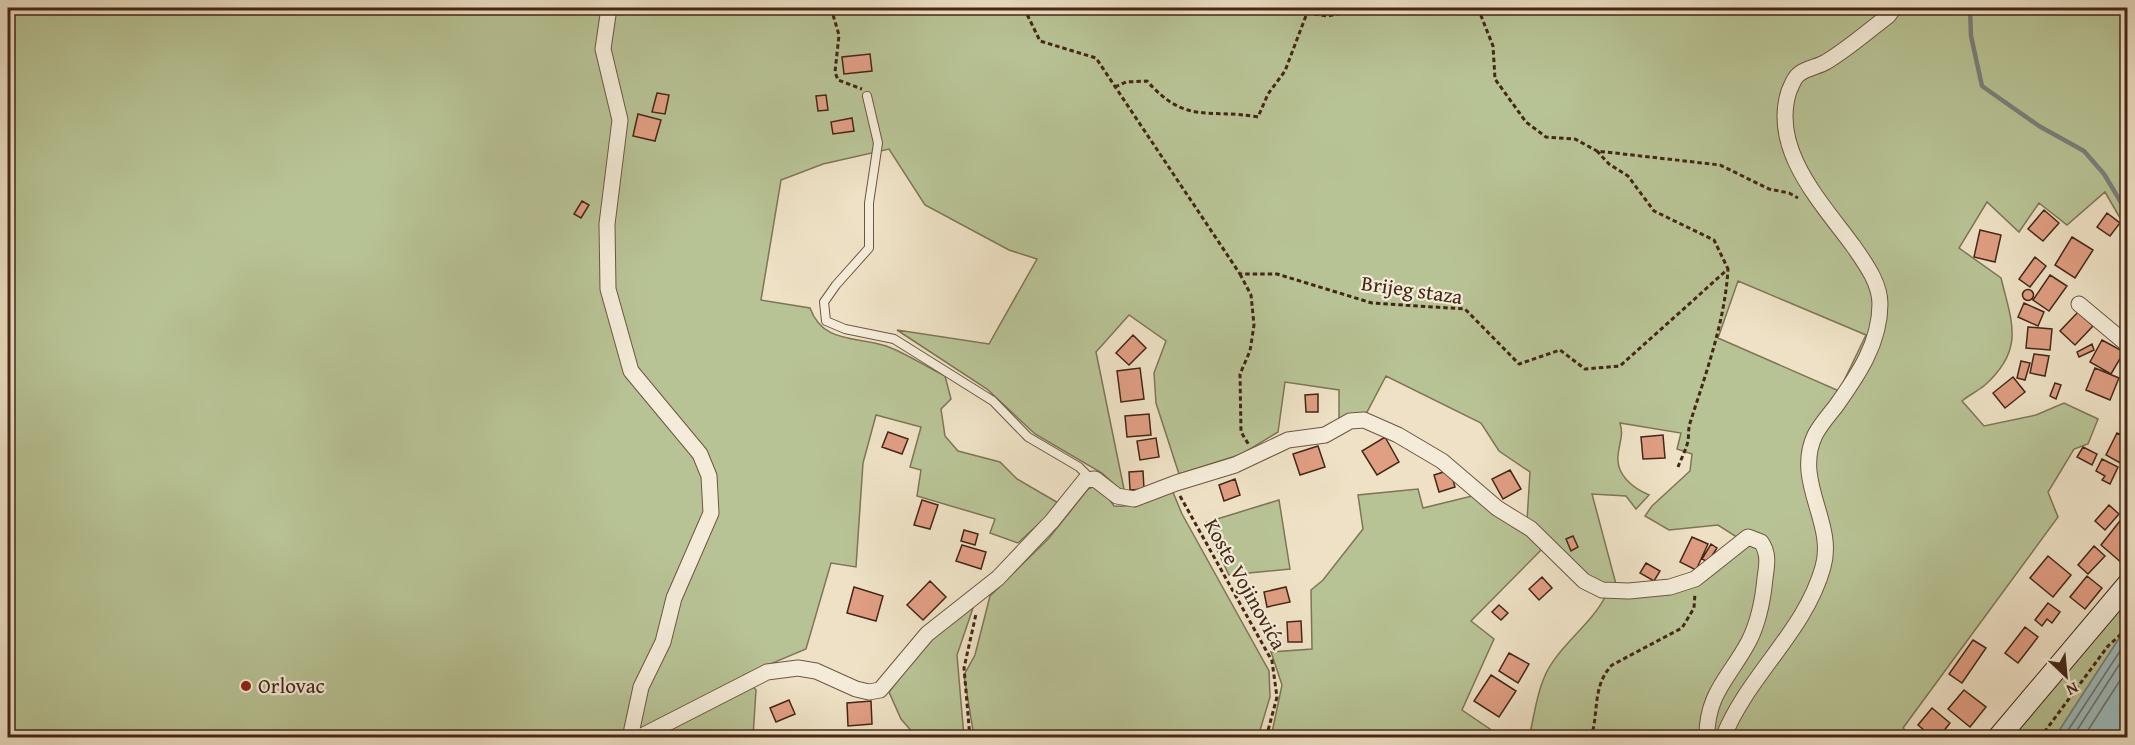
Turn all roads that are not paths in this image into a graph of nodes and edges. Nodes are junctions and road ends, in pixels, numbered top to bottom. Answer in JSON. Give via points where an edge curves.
{"nodes":[{"id":1,"x":609,"y":8,"type":"edge"},
{"id":2,"x":1894,"y":8,"type":"edge"},
{"id":3,"x":867,"y":96,"type":"road end"},
{"id":4,"x":2079,"y":304,"type":"dead end"},
{"id":5,"x":2127,"y":345,"type":"edge"},
{"id":6,"x":1090,"y":478,"type":"junction"},
{"id":7,"x":2127,"y":584,"type":"edge"},
{"id":8,"x":630,"y":738,"type":"edge"},
{"id":9,"x":638,"y":738,"type":"edge"},
{"id":10,"x":1707,"y":738,"type":"edge"},
{"id":11,"x":1723,"y":738,"type":"edge"},
{"id":12,"x":1998,"y":738,"type":"edge"}],
"edges":[{"from":1,"to":8,"type":"street","via":[[603,50],[620,120],[607,224],[608,289],[632,370],[700,454],[709,476],[711,513],[674,598],[663,642],[641,687]]},
{"from":2,"to":11,"type":"street","via":[[1827,62],[1797,75],[1789,91],[1785,116],[1789,151],[1875,283],[1880,302],[1878,323],[1872,347],[1853,382],[1815,435],[1807,459],[1822,523],[1824,566],[1803,614],[1733,711]]},
{"from":3,"to":6,"type":"lane","via":[[878,143],[869,203],[871,238],[869,248],[824,302],[826,321],[894,339],[993,401],[1028,437],[1079,467]]},
{"from":4,"to":5,"type":"street"},
{"from":6,"to":9,"type":"street","via":[[998,578],[927,633],[880,690],[856,689],[816,671],[798,668],[766,672]]},
{"from":6,"to":10,"type":"street","via":[[1099,480],[1117,496],[1134,499],[1235,465],[1288,440],[1325,435],[1350,421],[1364,420],[1442,461],[1497,508],[1531,530],[1591,586],[1602,590],[1670,587],[1695,579],[1748,537],[1757,538],[1764,547],[1767,566],[1758,619],[1713,699],[1707,716]]},
{"from":7,"to":12,"type":"street"}]}
